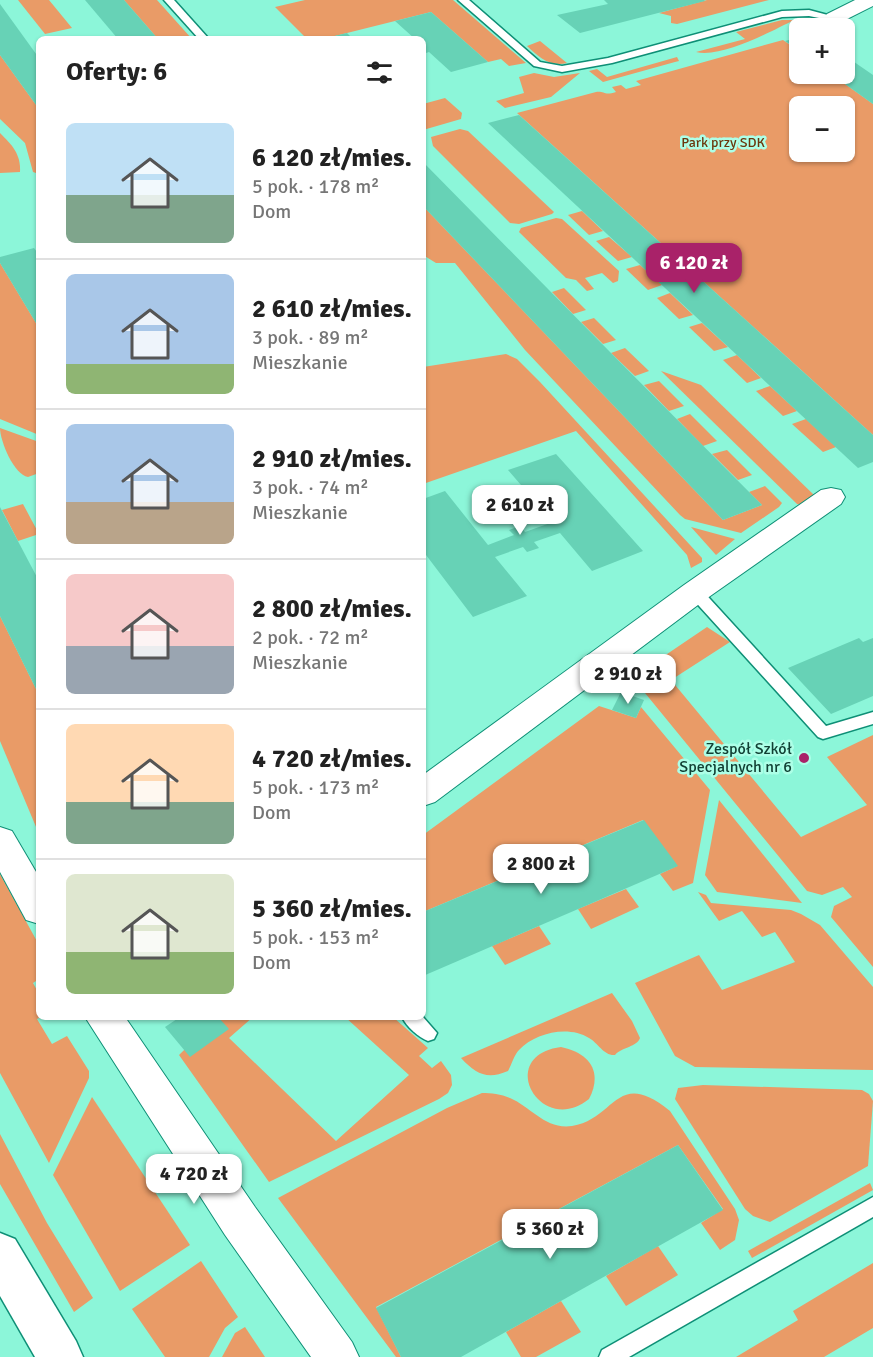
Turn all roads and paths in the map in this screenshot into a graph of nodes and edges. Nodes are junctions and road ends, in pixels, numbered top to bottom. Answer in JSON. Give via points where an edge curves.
{"nodes":[{"id":1,"x":169,"y":0,"type":"edge"},
{"id":2,"x":463,"y":0,"type":"edge"},
{"id":3,"x":870,"y":0,"type":"edge"},
{"id":4,"x":834,"y":18,"type":"joint"},
{"id":5,"x":201,"y":36,"type":"edge"},
{"id":6,"x":831,"y":497,"type":"dead end"},
{"id":7,"x":695,"y":592,"type":"junction"},
{"id":8,"x":873,"y":718,"type":"edge"},
{"id":9,"x":426,"y":791,"type":"edge"},
{"id":10,"x":0,"y":841,"type":"edge"},
{"id":11,"x":36,"y":904,"type":"edge"},
{"id":12,"x":111,"y":1020,"type":"edge"},
{"id":13,"x":414,"y":1020,"type":"edge"},
{"id":14,"x":428,"y":1033,"type":"dead end"},
{"id":15,"x":873,"y":1206,"type":"edge"},
{"id":16,"x":0,"y":1254,"type":"edge"},
{"id":17,"x":60,"y":1357,"type":"edge"},
{"id":18,"x":337,"y":1357,"type":"edge"},
{"id":19,"x":609,"y":1357,"type":"edge"}],
"edges":[{"from":1,"to":5,"type":"lane"},
{"from":2,"to":4,"type":"lane","via":[[537,64],[562,69],[609,61],[782,14],[809,13]]},
{"from":3,"to":4,"type":"street"},
{"from":6,"to":7,"type":"street"},
{"from":7,"to":8,"type":"lane","via":[[823,733]]},
{"from":7,"to":9,"type":"street"},
{"from":10,"to":11,"type":"street"},
{"from":12,"to":18,"type":"street","via":[[240,1221]]},
{"from":13,"to":14,"type":"lane"},
{"from":15,"to":19,"type":"lane"},
{"from":16,"to":17,"type":"main road"}]}
